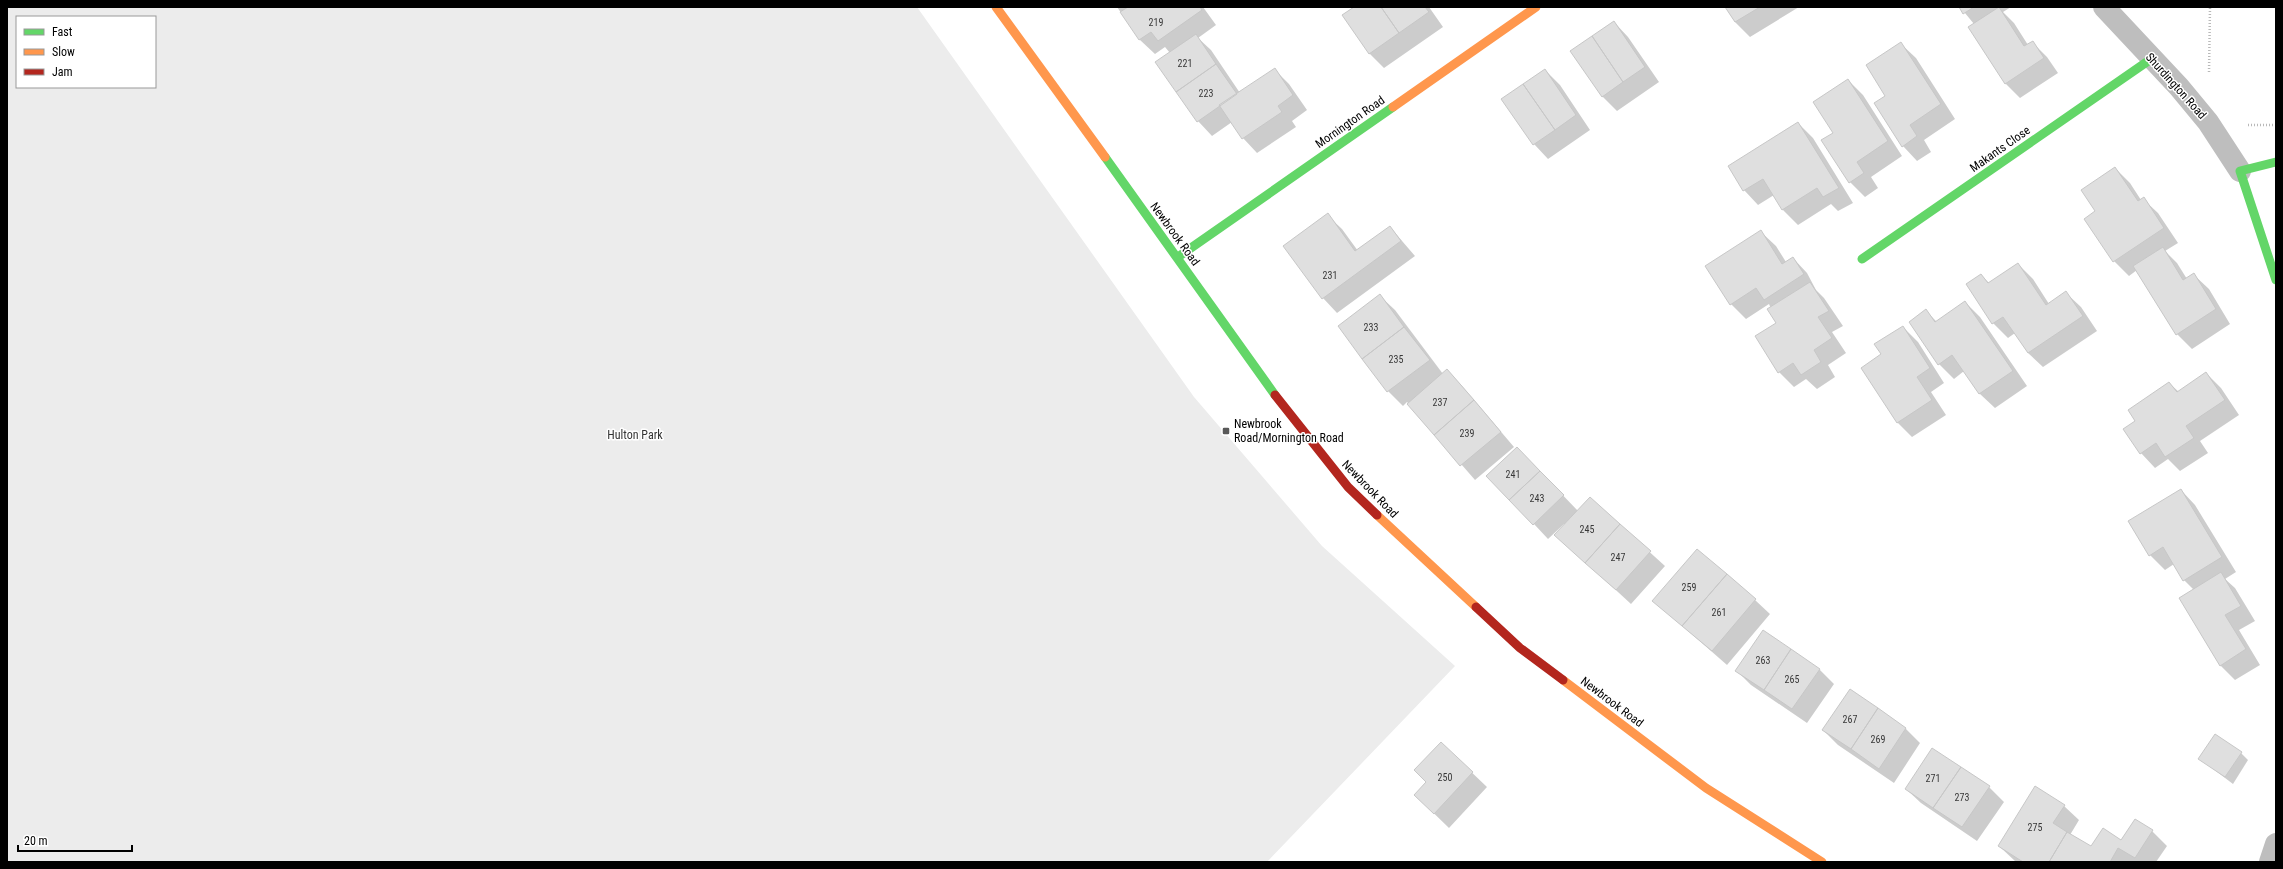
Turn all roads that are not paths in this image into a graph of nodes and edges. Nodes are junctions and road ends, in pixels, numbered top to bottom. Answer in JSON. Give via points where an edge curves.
{"nodes":[{"id":1,"x":996,"y":7,"type":"edge"},
{"id":2,"x":1536,"y":7,"type":"edge"},
{"id":3,"x":2104,"y":7,"type":"edge"},
{"id":4,"x":2151,"y":59,"type":"junction"},
{"id":5,"x":2276,"y":162,"type":"edge"},
{"id":6,"x":2240,"y":171,"type":"junction"},
{"id":7,"x":1178,"y":257,"type":"junction"},
{"id":8,"x":1862,"y":259,"type":"dead end"},
{"id":9,"x":2276,"y":280,"type":"edge"},
{"id":10,"x":2276,"y":844,"type":"edge"},
{"id":11,"x":1822,"y":862,"type":"edge"},
{"id":12,"x":2270,"y":862,"type":"edge"}],
"edges":[{"from":1,"to":7,"type":"main road","name":"Newbrook Road"},
{"from":2,"to":7,"type":"main road","name":"Mornington Road"},
{"from":3,"to":4,"type":"street","name":"Shurdington Road"},
{"from":4,"to":6,"type":"street","name":"Shurdington Road","via":[[2180,86],[2208,122]]},
{"from":4,"to":8,"type":"main road","name":"Makants Close"},
{"from":5,"to":6,"type":"main road"},
{"from":6,"to":9,"type":"main road"},
{"from":7,"to":11,"type":"main road","name":"Newbrook Road","via":[[1288,414],[1348,486],[1424,560],[1520,648],[1706,788]]},
{"from":10,"to":12,"type":"street"}]}
